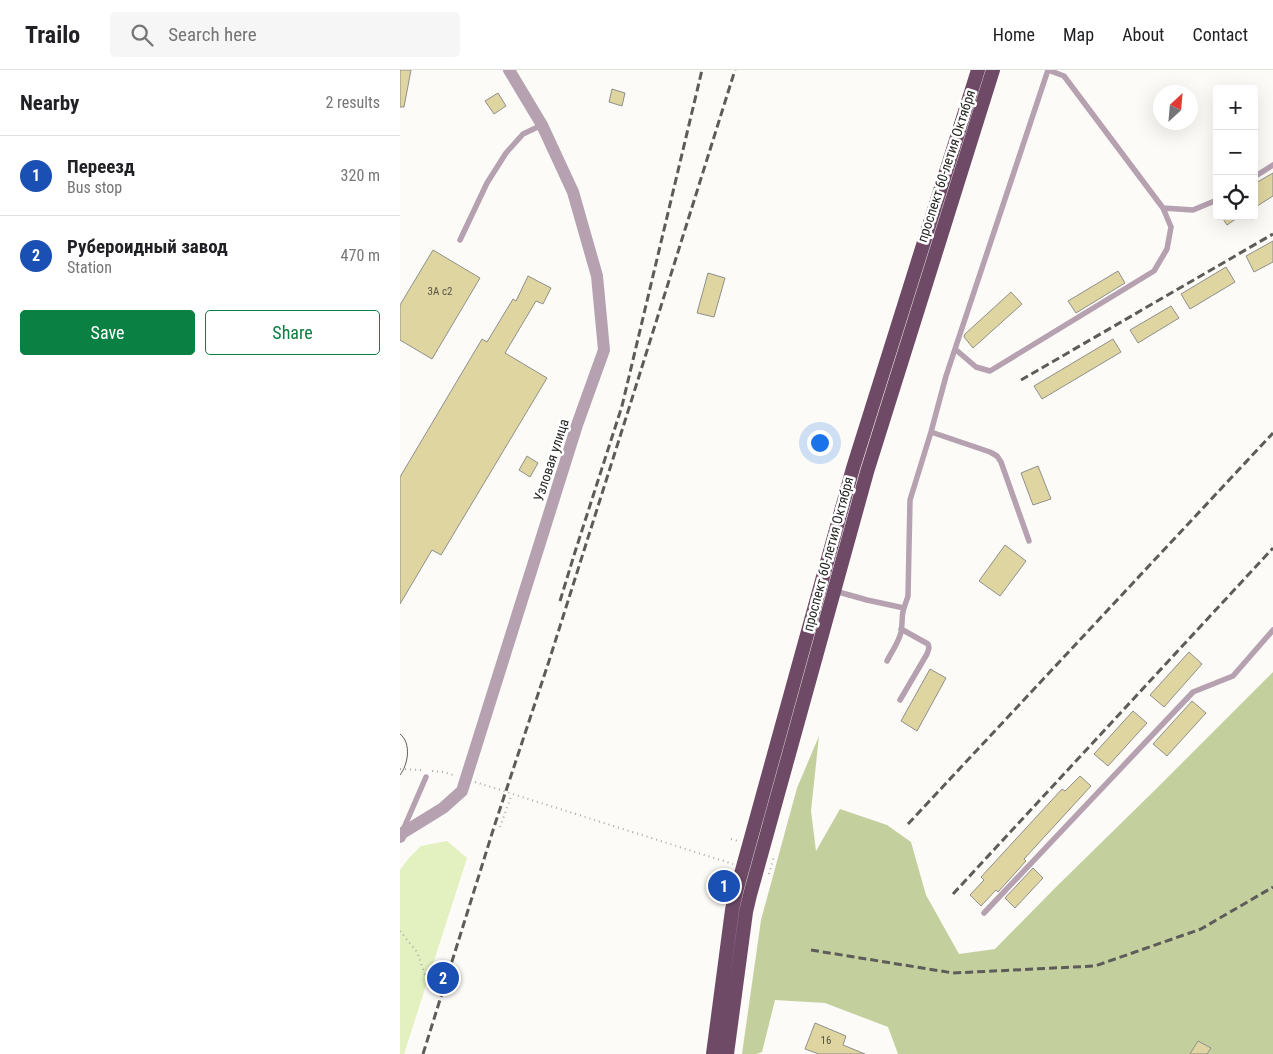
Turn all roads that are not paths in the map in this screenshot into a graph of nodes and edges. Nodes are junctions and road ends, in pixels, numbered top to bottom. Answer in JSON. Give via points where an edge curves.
{"nodes":[{"id":1,"x":509,"y":70,"type":"edge"},
{"id":2,"x":978,"y":70,"type":"edge"},
{"id":3,"x":993,"y":70,"type":"edge"},
{"id":4,"x":1048,"y":70,"type":"edge"},
{"id":5,"x":542,"y":125,"type":"junction"},
{"id":6,"x":1273,"y":165,"type":"edge"},
{"id":7,"x":1257,"y":175,"type":"edge"},
{"id":8,"x":1213,"y":202,"type":"edge"},
{"id":9,"x":1164,"y":208,"type":"junction"},
{"id":10,"x":460,"y":240,"type":"dead end"},
{"id":11,"x":955,"y":349,"type":"junction"},
{"id":12,"x":931,"y":432,"type":"junction"},
{"id":13,"x":1029,"y":541,"type":"dead end"},
{"id":14,"x":828,"y":589,"type":"junction"},
{"id":15,"x":904,"y":608,"type":"junction"},
{"id":16,"x":902,"y":629,"type":"junction"},
{"id":17,"x":1273,"y":630,"type":"edge"},
{"id":18,"x":887,"y":660,"type":"dead end"},
{"id":19,"x":900,"y":700,"type":"dead end"},
{"id":20,"x":426,"y":777,"type":"dead end"},
{"id":21,"x":400,"y":834,"type":"edge"},
{"id":22,"x":984,"y":913,"type":"dead end"},
{"id":23,"x":713,"y":1054,"type":"edge"},
{"id":24,"x":727,"y":1054,"type":"edge"}],
"edges":[{"from":1,"to":5,"type":"street","name":"Узловая улица"},
{"from":2,"to":14,"type":"highway","name":"проспект 60-летия Октября","via":[[862,441]]},
{"from":3,"to":14,"type":"highway","name":"проспект 60-летия Октября"},
{"from":4,"to":9,"type":"lane","via":[[1064,76]]},
{"from":4,"to":11,"type":"lane"},
{"from":5,"to":10,"type":"lane","via":[[523,134],[506,153],[487,183]]},
{"from":5,"to":21,"type":"street","name":"Узловая улица","via":[[574,192],[597,276],[604,350],[577,424],[462,790],[443,808]]},
{"from":6,"to":7,"type":"lane"},
{"from":8,"to":9,"type":"lane","via":[[1193,210]]},
{"from":9,"to":11,"type":"lane","via":[[1171,227],[1167,249],[1154,271],[990,371],[976,368]]},
{"from":11,"to":12,"type":"lane"},
{"from":12,"to":13,"type":"lane","via":[[997,456]]},
{"from":12,"to":15,"type":"lane","via":[[910,500],[908,596]]},
{"from":14,"to":15,"type":"lane"},
{"from":14,"to":23,"type":"highway","name":"проспект 60-летия Октября","via":[[736,892]]},
{"from":14,"to":24,"type":"highway","name":"проспект 60-летия Октября","via":[[746,912]]},
{"from":15,"to":16,"type":"lane"},
{"from":16,"to":18,"type":"lane"},
{"from":16,"to":19,"type":"lane","via":[[930,648]]},
{"from":17,"to":22,"type":"lane","via":[[1233,676],[1192,692]]},
{"from":20,"to":21,"type":"lane"}]}
